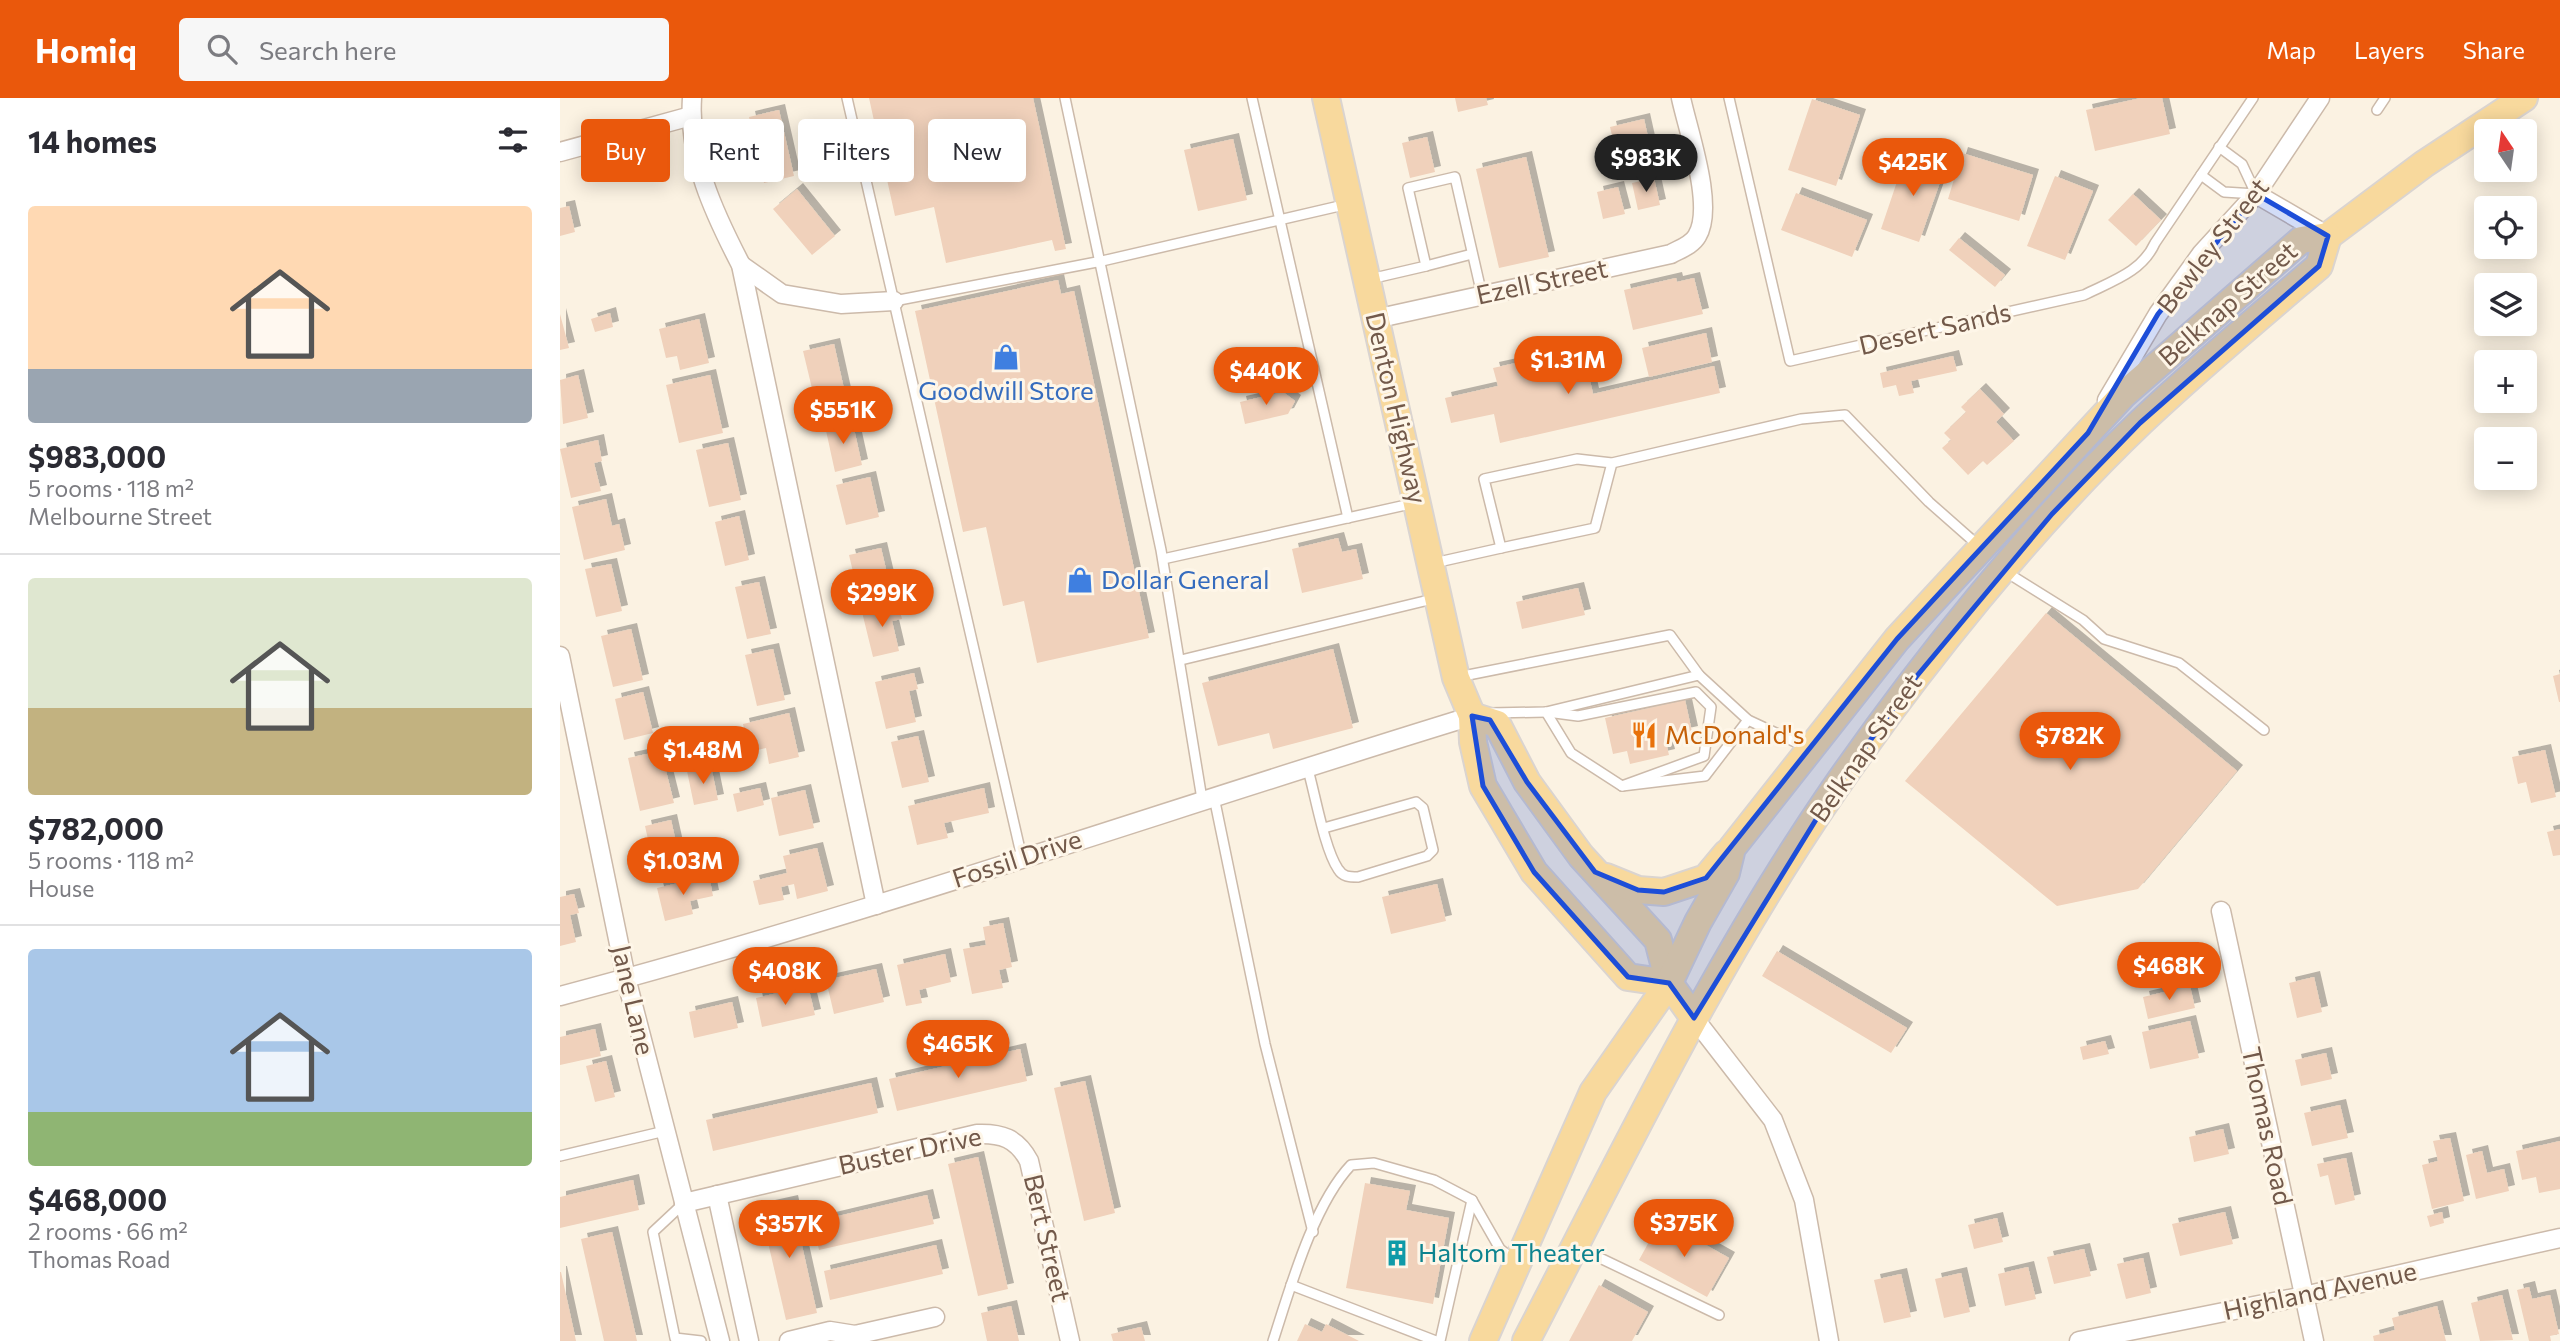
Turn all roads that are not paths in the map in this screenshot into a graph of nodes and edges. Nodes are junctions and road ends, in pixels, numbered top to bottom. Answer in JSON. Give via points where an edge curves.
{"nodes":[{"id":1,"x":847,"y":98,"type":"edge"},
{"id":2,"x":1065,"y":98,"type":"edge"},
{"id":3,"x":1252,"y":98,"type":"edge"},
{"id":4,"x":1326,"y":98,"type":"edge"},
{"id":5,"x":1681,"y":98,"type":"edge"},
{"id":6,"x":1729,"y":98,"type":"edge"},
{"id":7,"x":2253,"y":98,"type":"edge"},
{"id":8,"x":2320,"y":98,"type":"edge"},
{"id":9,"x":2385,"y":98,"type":"edge"},
{"id":10,"x":2524,"y":98,"type":"edge"},
{"id":11,"x":691,"y":107,"type":"edge"},
{"id":12,"x":2376,"y":110,"type":"dead end"},
{"id":13,"x":2219,"y":147,"type":"junction"},
{"id":14,"x":560,"y":152,"type":"edge"},
{"id":15,"x":2201,"y":175,"type":"junction"},
{"id":16,"x":2256,"y":194,"type":"junction"},
{"id":17,"x":1349,"y":204,"type":"junction"},
{"id":18,"x":1280,"y":220,"type":"junction"},
{"id":19,"x":2328,"y":236,"type":"junction"},
{"id":20,"x":1472,"y":254,"type":"junction"},
{"id":21,"x":1102,"y":261,"type":"junction"},
{"id":22,"x":741,"y":265,"type":"junction"},
{"id":23,"x":1426,"y":266,"type":"junction"},
{"id":24,"x":1367,"y":280,"type":"junction"},
{"id":25,"x":1482,"y":295,"type":"junction"},
{"id":26,"x":894,"y":301,"type":"junction"},
{"id":27,"x":1375,"y":319,"type":"junction"},
{"id":28,"x":2088,"y":433,"type":"junction"},
{"id":29,"x":1612,"y":463,"type":"junction"},
{"id":30,"x":1417,"y":502,"type":"junction"},
{"id":31,"x":1348,"y":517,"type":"junction"},
{"id":32,"x":1501,"y":548,"type":"junction"},
{"id":33,"x":1981,"y":548,"type":"junction"},
{"id":34,"x":1163,"y":559,"type":"junction"},
{"id":35,"x":1431,"y":563,"type":"junction"},
{"id":36,"x":2004,"y":572,"type":"junction"},
{"id":37,"x":1439,"y":598,"type":"junction"},
{"id":38,"x":560,"y":656,"type":"edge"},
{"id":39,"x":1181,"y":660,"type":"junction"},
{"id":40,"x":1699,"y":675,"type":"junction"},
{"id":41,"x":1456,"y":678,"type":"junction"},
{"id":42,"x":563,"y":685,"type":"edge"},
{"id":43,"x":1546,"y":712,"type":"junction"},
{"id":44,"x":1472,"y":716,"type":"junction"},
{"id":45,"x":1748,"y":720,"type":"junction"},
{"id":46,"x":2264,"y":730,"type":"dead end"},
{"id":47,"x":1808,"y":748,"type":"junction"},
{"id":48,"x":1307,"y":766,"type":"junction"},
{"id":49,"x":1622,"y":786,"type":"junction"},
{"id":50,"x":1208,"y":797,"type":"junction"},
{"id":51,"x":1324,"y":828,"type":"junction"},
{"id":52,"x":1732,"y":848,"type":"junction"},
{"id":53,"x":1022,"y":858,"type":"junction"},
{"id":54,"x":1595,"y":872,"type":"junction"},
{"id":55,"x":877,"y":905,"type":"junction"},
{"id":56,"x":2221,"y":911,"type":"dead end"},
{"id":57,"x":626,"y":978,"type":"junction"},
{"id":58,"x":1670,"y":983,"type":"junction"},
{"id":59,"x":560,"y":996,"type":"edge"},
{"id":60,"x":1694,"y":1018,"type":"junction"},
{"id":61,"x":665,"y":1131,"type":"junction"},
{"id":62,"x":1013,"y":1140,"type":"joint"},
{"id":63,"x":560,"y":1156,"type":"edge"},
{"id":64,"x":710,"y":1197,"type":"junction"},
{"id":65,"x":1472,"y":1200,"type":"junction"},
{"id":66,"x":684,"y":1203,"type":"junction"},
{"id":67,"x":1313,"y":1232,"type":"junction"},
{"id":68,"x":2560,"y":1238,"type":"edge"},
{"id":69,"x":1576,"y":1246,"type":"junction"},
{"id":70,"x":1518,"y":1263,"type":"junction"},
{"id":71,"x":1291,"y":1286,"type":"junction"},
{"id":72,"x":2304,"y":1296,"type":"junction"},
{"id":73,"x":1719,"y":1315,"type":"dead end"},
{"id":74,"x":935,"y":1317,"type":"dead end"},
{"id":75,"x":701,"y":1341,"type":"edge"},
{"id":76,"x":720,"y":1341,"type":"edge"},
{"id":77,"x":749,"y":1341,"type":"edge"},
{"id":78,"x":789,"y":1341,"type":"edge"},
{"id":79,"x":1070,"y":1341,"type":"edge"},
{"id":80,"x":1273,"y":1341,"type":"edge"},
{"id":81,"x":1438,"y":1341,"type":"edge"},
{"id":82,"x":1483,"y":1341,"type":"edge"},
{"id":83,"x":1526,"y":1341,"type":"edge"},
{"id":84,"x":1829,"y":1341,"type":"edge"},
{"id":85,"x":2078,"y":1341,"type":"edge"},
{"id":86,"x":2314,"y":1341,"type":"edge"}],
"edges":[{"from":1,"to":26,"type":"lane"},
{"from":2,"to":21,"type":"lane"},
{"from":3,"to":18,"type":"lane"},
{"from":4,"to":17,"type":"main road","name":"Denton Highway"},
{"from":5,"to":25,"type":"street","name":"Ezell Street","via":[[1704,215],[1696,238],[1671,254]]},
{"from":6,"to":15,"type":"lane","name":"Desert Sands","via":[[1790,361],[2084,295],[2147,261]]},
{"from":7,"to":13,"type":"lane","name":"Desert Sands"},
{"from":8,"to":16,"type":"street","name":"Bewley Street"},
{"from":9,"to":12,"type":"lane"},
{"from":10,"to":19,"type":"main road","via":[[2424,164]]},
{"from":11,"to":14,"type":"street"},
{"from":11,"to":22,"type":"street","via":[[709,203]]},
{"from":13,"to":15,"type":"lane","name":"Desert Sands"},
{"from":13,"to":16,"type":"lane","via":[[2242,163]]},
{"from":15,"to":16,"type":"lane","via":[[2224,192]]},
{"from":16,"to":19,"type":"street"},
{"from":16,"to":28,"type":"street","name":"Bewley Street","via":[[2202,253],[2158,314]]},
{"from":17,"to":18,"type":"lane"},
{"from":17,"to":24,"type":"main road","name":"Denton Highway"},
{"from":18,"to":21,"type":"lane"},
{"from":18,"to":31,"type":"lane"},
{"from":19,"to":28,"type":"main road","name":"Belknap Street","via":[[2301,240],[2123,396]]},
{"from":19,"to":36,"type":"main road","name":"Belknap Street","via":[[2319,266],[2140,423],[2052,514]]},
{"from":20,"to":23,"type":"lane"},
{"from":20,"to":23,"type":"lane","via":[[1455,177],[1408,188]]},
{"from":20,"to":25,"type":"lane"},
{"from":21,"to":26,"type":"lane"},
{"from":21,"to":34,"type":"lane"},
{"from":22,"to":26,"type":"street","via":[[782,294],[841,304]]},
{"from":22,"to":55,"type":"street"},
{"from":23,"to":24,"type":"lane"},
{"from":24,"to":27,"type":"main road","name":"Denton Highway"},
{"from":25,"to":27,"type":"street","name":"Ezell Street"},
{"from":26,"to":53,"type":"lane"},
{"from":27,"to":30,"type":"main road","name":"Denton Highway"},
{"from":28,"to":33,"type":"main road","name":"Belknap Street"},
{"from":29,"to":32,"type":"lane","via":[[1595,528]]},
{"from":29,"to":32,"type":"lane","via":[[1577,459],[1483,480]]},
{"from":29,"to":33,"type":"lane","via":[[1801,419],[1845,415]]},
{"from":30,"to":31,"type":"lane"},
{"from":30,"to":35,"type":"main road","name":"Denton Highway"},
{"from":31,"to":34,"type":"lane"},
{"from":32,"to":35,"type":"lane"},
{"from":33,"to":47,"type":"main road","name":"Belknap Street","via":[[1897,639]]},
{"from":34,"to":39,"type":"lane"},
{"from":35,"to":37,"type":"main road","name":"Denton Highway"},
{"from":36,"to":46,"type":"lane","via":[[2083,620],[2104,639],[2179,663]]},
{"from":36,"to":60,"type":"main road","name":"Belknap Street","via":[[1916,677],[1833,792]]},
{"from":37,"to":39,"type":"lane"},
{"from":37,"to":41,"type":"main road","name":"Denton Highway"},
{"from":38,"to":42,"type":"street","name":"Jane Lane"},
{"from":39,"to":50,"type":"lane"},
{"from":40,"to":41,"type":"lane","via":[[1670,635]]},
{"from":40,"to":43,"type":"lane"},
{"from":40,"to":45,"type":"lane"},
{"from":41,"to":44,"type":"main road","name":"Denton Highway"},
{"from":42,"to":57,"type":"street","name":"Jane Lane"},
{"from":43,"to":44,"type":"lane"},
{"from":43,"to":49,"type":"lane","via":[[1571,753]]},
{"from":43,"to":49,"type":"lane","via":[[1578,716],[1696,692],[1711,707],[1704,756]]},
{"from":44,"to":48,"type":"street","name":"Fossil Drive"},
{"from":44,"to":54,"type":"main road","via":[[1497,724],[1527,782]]},
{"from":44,"to":58,"type":"main road","name":"Denton Highway","via":[[1483,786],[1534,872],[1628,977]]},
{"from":45,"to":47,"type":"lane"},
{"from":45,"to":49,"type":"lane","via":[[1705,776]]},
{"from":47,"to":52,"type":"main road","name":"Belknap Street"},
{"from":48,"to":50,"type":"street","name":"Fossil Drive"},
{"from":48,"to":51,"type":"lane"},
{"from":50,"to":53,"type":"street","name":"Fossil Drive"},
{"from":50,"to":67,"type":"lane"},
{"from":51,"to":51,"type":"lane","via":[[1332,857],[1347,877],[1427,856],[1433,850],[1423,808],[1416,802]]},
{"from":52,"to":54,"type":"main road","via":[[1706,878],[1664,892],[1638,890]]},
{"from":52,"to":58,"type":"main road","name":"Belknap Street","via":[[1726,873]]},
{"from":53,"to":55,"type":"street","name":"Fossil Drive"},
{"from":54,"to":58,"type":"main road","via":[[1658,940]]},
{"from":55,"to":57,"type":"street","name":"Fossil Drive"},
{"from":56,"to":72,"type":"street","name":"Thomas Road"},
{"from":57,"to":59,"type":"street","name":"Fossil Drive"},
{"from":57,"to":61,"type":"street","name":"Jane Lane"},
{"from":58,"to":60,"type":"main road"},
{"from":58,"to":70,"type":"main road","name":"Belknap Street","via":[[1593,1092]]},
{"from":60,"to":69,"type":"main road","name":"Belknap Street"},
{"from":60,"to":84,"type":"street","via":[[1773,1120],[1804,1200]]},
{"from":61,"to":63,"type":"lane"},
{"from":61,"to":66,"type":"street","name":"Jane Lane"},
{"from":62,"to":64,"type":"street","name":"Buster Drive","via":[[997,1133],[977,1134]]},
{"from":62,"to":79,"type":"street","name":"Bert Street","via":[[1029,1161]]},
{"from":64,"to":66,"type":"street","name":"Buster Drive"},
{"from":64,"to":77,"type":"street"},
{"from":65,"to":67,"type":"lane","via":[[1434,1180],[1374,1163],[1351,1165],[1336,1181]]},
{"from":65,"to":70,"type":"lane","via":[[1500,1249]]},
{"from":65,"to":81,"type":"lane"},
{"from":66,"to":75,"type":"lane","via":[[653,1232],[675,1338]]},
{"from":66,"to":76,"type":"street","name":"Jane Lane"},
{"from":67,"to":71,"type":"lane"},
{"from":68,"to":72,"type":"street","name":"Highland Avenue"},
{"from":69,"to":73,"type":"lane"},
{"from":69,"to":83,"type":"main road","name":"Belknap Street"},
{"from":70,"to":82,"type":"main road","name":"Belknap Street"},
{"from":71,"to":80,"type":"lane"},
{"from":71,"to":81,"type":"lane"},
{"from":72,"to":85,"type":"street","name":"Highland Avenue"},
{"from":72,"to":86,"type":"street","name":"Thomas Road"},
{"from":74,"to":78,"type":"street","via":[[855,1335],[830,1331]]}]}
